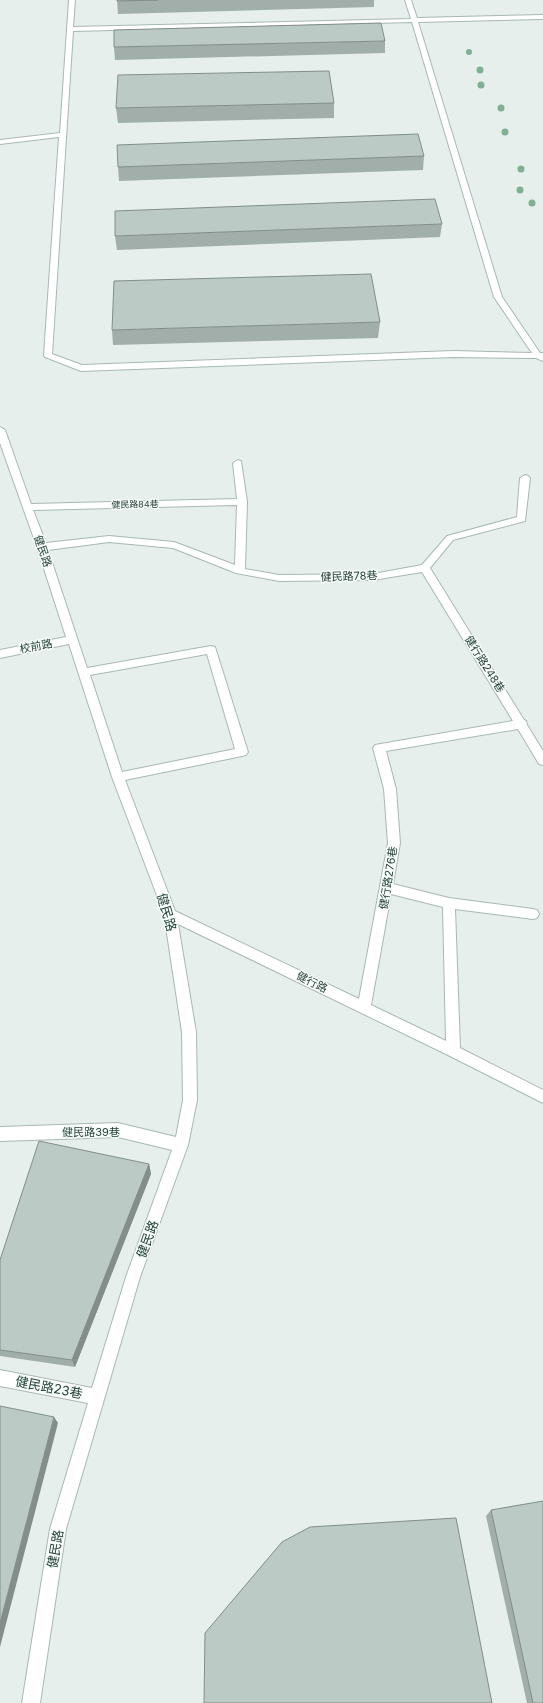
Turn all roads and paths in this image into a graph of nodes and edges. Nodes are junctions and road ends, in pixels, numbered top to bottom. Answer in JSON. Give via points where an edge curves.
{"nodes":[{"id":1,"x":72,"y":0,"type":"edge"},
{"id":2,"x":408,"y":0,"type":"edge"},
{"id":3,"x":543,"y":17,"type":"edge"},
{"id":4,"x":414,"y":20,"type":"junction"},
{"id":5,"x":70,"y":29,"type":"junction"},
{"id":6,"x":62,"y":135,"type":"junction"},
{"id":7,"x":0,"y":142,"type":"edge"},
{"id":8,"x":541,"y":358,"type":"edge"},
{"id":9,"x":0,"y":430,"type":"edge"},
{"id":10,"x":238,"y":463,"type":"dead end"},
{"id":11,"x":525,"y":478,"type":"dead end"},
{"id":12,"x":242,"y":502,"type":"junction"},
{"id":13,"x":27,"y":507,"type":"junction"},
{"id":14,"x":42,"y":547,"type":"junction"},
{"id":15,"x":425,"y":568,"type":"junction"},
{"id":16,"x":240,"y":571,"type":"junction"},
{"id":17,"x":73,"y":639,"type":"junction"},
{"id":18,"x":0,"y":654,"type":"edge"},
{"id":19,"x":84,"y":672,"type":"junction"},
{"id":20,"x":522,"y":724,"type":"junction"},
{"id":21,"x":543,"y":761,"type":"edge"},
{"id":22,"x":118,"y":777,"type":"junction"},
{"id":23,"x":387,"y":888,"type":"junction"},
{"id":24,"x":449,"y":903,"type":"junction"},
{"id":25,"x":170,"y":914,"type":"junction"},
{"id":26,"x":533,"y":914,"type":"dead end"},
{"id":27,"x":364,"y":1008,"type":"junction"},
{"id":28,"x":453,"y":1051,"type":"junction"},
{"id":29,"x":543,"y":1097,"type":"edge"},
{"id":30,"x":0,"y":1134,"type":"edge"},
{"id":31,"x":181,"y":1145,"type":"junction"},
{"id":32,"x":0,"y":1378,"type":"edge"},
{"id":33,"x":98,"y":1397,"type":"junction"},
{"id":34,"x":31,"y":1703,"type":"edge"}],
"edges":[{"from":1,"to":5,"type":"street"},
{"from":2,"to":4,"type":"street"},
{"from":3,"to":4,"type":"street"},
{"from":4,"to":5,"type":"street"},
{"from":4,"to":8,"type":"street","via":[[498,297]]},
{"from":5,"to":6,"type":"street"},
{"from":6,"to":7,"type":"street"},
{"from":6,"to":8,"type":"street","via":[[48,355],[81,368],[453,354]]},
{"from":9,"to":13,"type":"street","name":"健民路"},
{"from":10,"to":12,"type":"street"},
{"from":11,"to":15,"type":"street","via":[[522,519],[450,538]]},
{"from":12,"to":13,"type":"street","name":"健民路84巷"},
{"from":12,"to":16,"type":"street"},
{"from":13,"to":14,"type":"street","name":"健民路"},
{"from":14,"to":16,"type":"street","name":"健民路78巷","via":[[109,539],[174,545]]},
{"from":14,"to":17,"type":"street","name":"健民路"},
{"from":15,"to":16,"type":"street","name":"健民路78巷","via":[[373,577],[279,578]]},
{"from":15,"to":20,"type":"street","name":"健行路248巷"},
{"from":17,"to":18,"type":"street","name":"校前路"},
{"from":17,"to":19,"type":"street","name":"健民路"},
{"from":19,"to":22,"type":"street","name":"健民路"},
{"from":19,"to":22,"type":"street","via":[[211,650],[242,752]]},
{"from":20,"to":21,"type":"street","name":"健行路248巷"},
{"from":20,"to":23,"type":"street","name":"健行路276巷","via":[[379,748],[390,789],[394,843]]},
{"from":22,"to":25,"type":"street","name":"健民路"},
{"from":23,"to":24,"type":"street"},
{"from":23,"to":27,"type":"street","name":"健行路276巷"},
{"from":24,"to":26,"type":"street"},
{"from":24,"to":28,"type":"street"},
{"from":25,"to":27,"type":"street","name":"健行路"},
{"from":25,"to":31,"type":"street","name":"健民路","via":[[189,1032],[190,1100]]},
{"from":27,"to":28,"type":"street","name":"健行路"},
{"from":28,"to":29,"type":"street","name":"健行路"},
{"from":30,"to":31,"type":"street","name":"健民路39巷","via":[[118,1130]]},
{"from":31,"to":33,"type":"street","name":"健民路","via":[[133,1277]]},
{"from":32,"to":33,"type":"street","name":"健民路23巷"},
{"from":33,"to":34,"type":"street","name":"健民路","via":[[58,1529]]}]}
